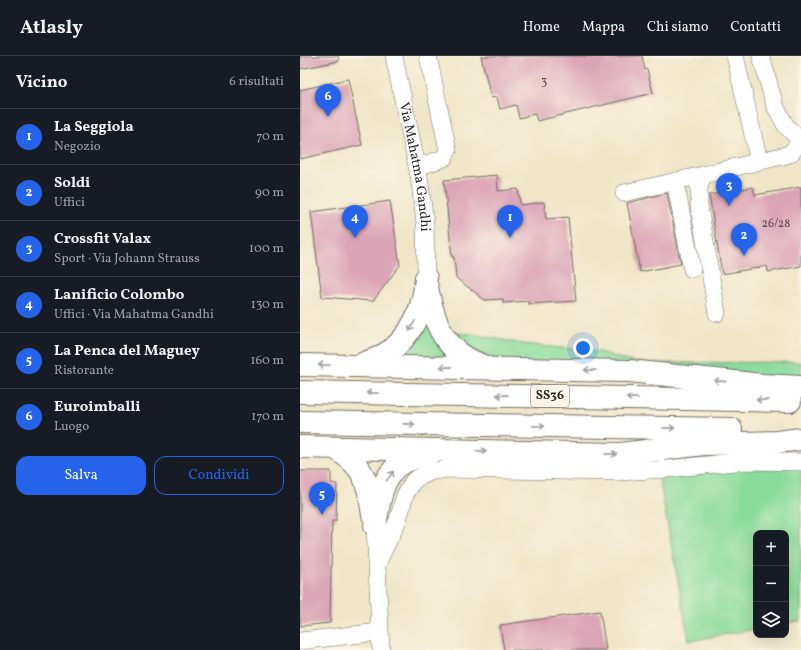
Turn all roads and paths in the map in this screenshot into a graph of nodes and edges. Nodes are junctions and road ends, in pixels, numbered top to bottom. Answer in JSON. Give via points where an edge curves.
{"nodes":[{"id":1,"x":394,"y":56,"type":"edge"},
{"id":2,"x":428,"y":56,"type":"edge"},
{"id":3,"x":734,"y":56,"type":"edge"},
{"id":4,"x":761,"y":56,"type":"edge"},
{"id":5,"x":801,"y":141,"type":"edge"},
{"id":6,"x":759,"y":161,"type":"junction"},
{"id":7,"x":418,"y":167,"type":"junction"},
{"id":8,"x":703,"y":175,"type":"junction"},
{"id":9,"x":675,"y":181,"type":"junction"},
{"id":10,"x":624,"y":193,"type":"dead end"},
{"id":11,"x":692,"y":269,"type":"dead end"},
{"id":12,"x":426,"y":278,"type":"joint"},
{"id":13,"x":426,"y":306,"type":"junction"},
{"id":14,"x":717,"y":313,"type":"dead end"},
{"id":15,"x":300,"y":365,"type":"edge"},
{"id":16,"x":349,"y":366,"type":"junction"},
{"id":17,"x":499,"y":368,"type":"junction"},
{"id":18,"x":801,"y":386,"type":"edge"},
{"id":19,"x":300,"y":392,"type":"edge"},
{"id":20,"x":801,"y":401,"type":"edge"},
{"id":21,"x":300,"y":422,"type":"edge"},
{"id":22,"x":801,"y":431,"type":"edge"},
{"id":23,"x":801,"y":439,"type":"edge"},
{"id":24,"x":300,"y":447,"type":"edge"},
{"id":25,"x":335,"y":448,"type":"junction"},
{"id":26,"x":442,"y":450,"type":"junction"},
{"id":27,"x":801,"y":462,"type":"edge"},
{"id":28,"x":375,"y":526,"type":"junction"},
{"id":29,"x":376,"y":566,"type":"junction"},
{"id":30,"x":379,"y":632,"type":"junction"},
{"id":31,"x":300,"y":641,"type":"edge"},
{"id":32,"x":332,"y":644,"type":"edge"},
{"id":33,"x":380,"y":650,"type":"edge"}],
"edges":[{"from":1,"to":7,"type":"street","name":"Via Mahatma Gandhi"},
{"from":2,"to":7,"type":"street","via":[[448,150],[444,158]]},
{"from":3,"to":6,"type":"street"},
{"from":4,"to":5,"type":"street","via":[[775,106],[786,126]]},
{"from":5,"to":6,"type":"street","via":[[790,154]]},
{"from":6,"to":8,"type":"street"},
{"from":7,"to":12,"type":"street","name":"Via Mahatma Gandhi"},
{"from":8,"to":9,"type":"street"},
{"from":8,"to":14,"type":"street","via":[[699,206]]},
{"from":9,"to":10,"type":"street"},
{"from":9,"to":11,"type":"street"},
{"from":12,"to":13,"type":"highway"},
{"from":13,"to":16,"type":"highway","one_way":true,"via":[[399,344],[382,357]]},
{"from":13,"to":17,"type":"highway","via":[[450,345],[467,359],[488,367]]},
{"from":16,"to":15,"type":"highway","one_way":true},
{"from":17,"to":16,"type":"highway","one_way":true},
{"from":18,"to":17,"type":"highway","one_way":true,"via":[[763,385],[629,371]]},
{"from":20,"to":19,"type":"highway","number":"SS36","one_way":true},
{"from":21,"to":22,"type":"highway","number":"SS36","one_way":true},
{"from":26,"to":23,"type":"highway","one_way":true,"via":[[620,454],[704,444]]},
{"from":24,"to":25,"type":"highway"},
{"from":25,"to":26,"type":"highway"},
{"from":25,"to":28,"type":"highway","via":[[353,462],[362,474],[368,487]]},
{"from":28,"to":26,"type":"highway","one_way":true,"via":[[381,494],[387,479],[397,466]]},
{"from":27,"to":29,"type":"street","via":[[744,461],[619,472],[447,469],[430,472],[414,480],[405,495],[398,520]]},
{"from":28,"to":29,"type":"street"},
{"from":29,"to":30,"type":"street"},
{"from":30,"to":32,"type":"street"},
{"from":30,"to":33,"type":"street"},
{"from":31,"to":32,"type":"street"}]}
